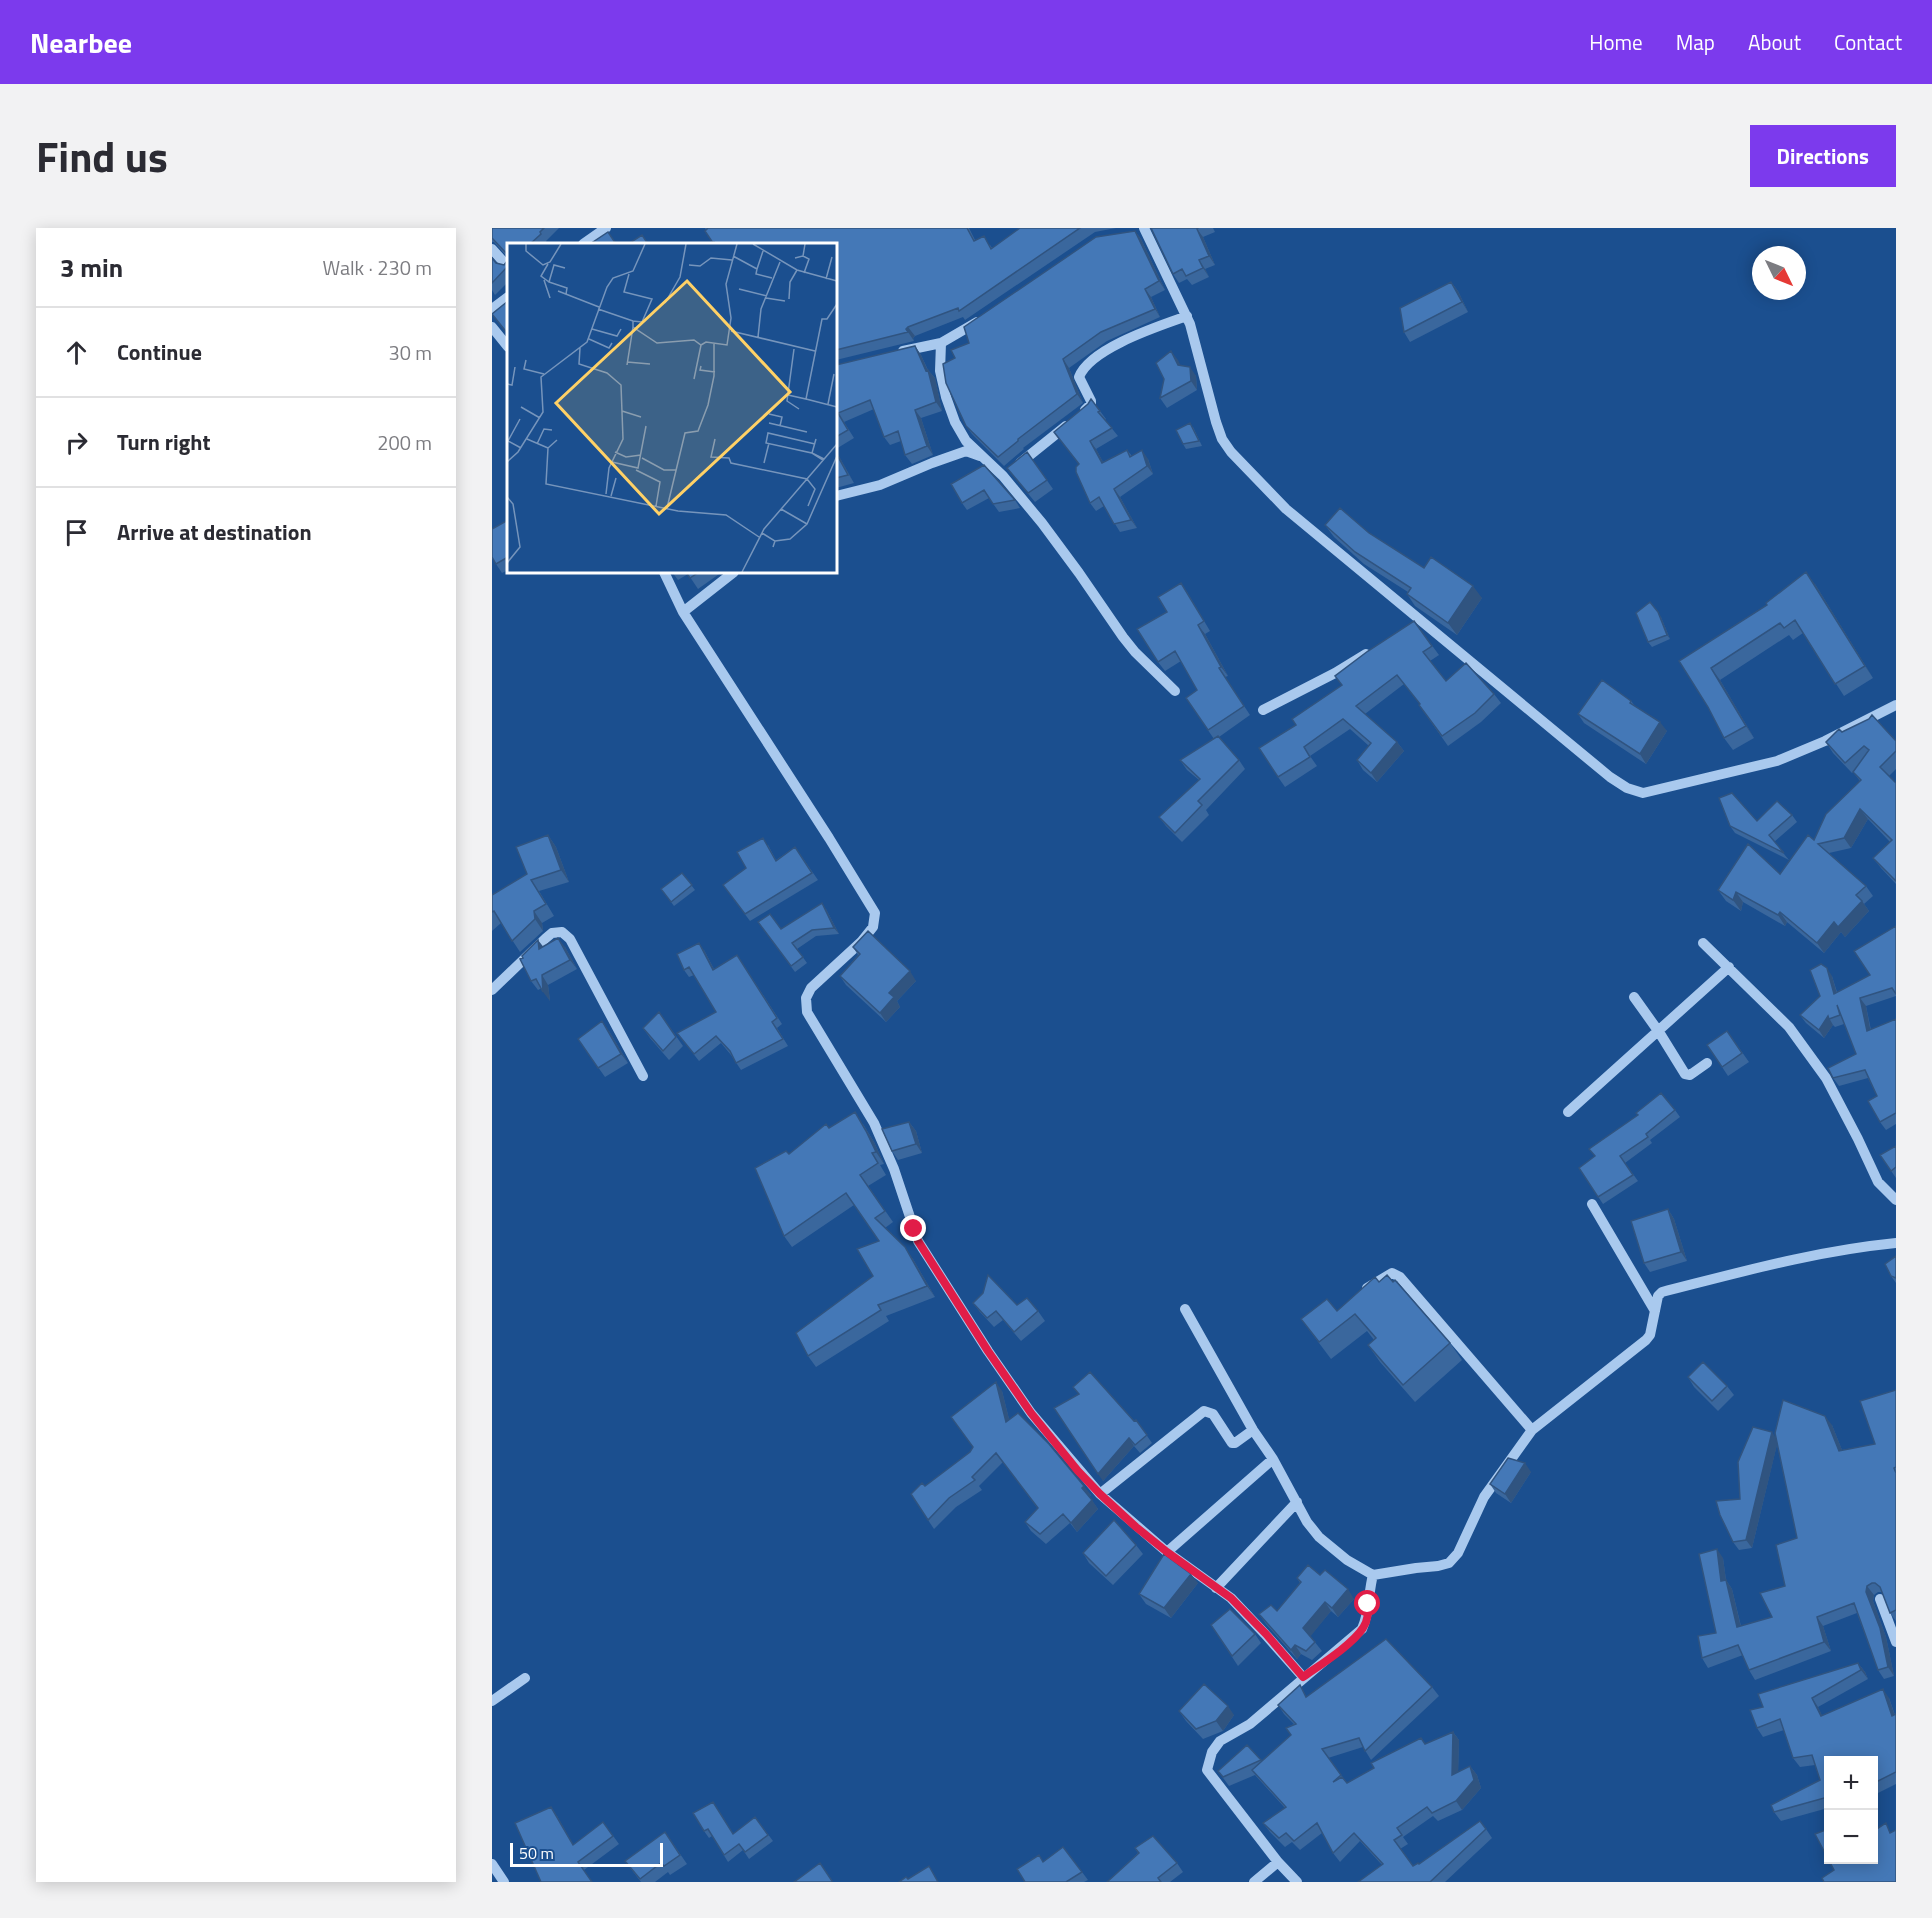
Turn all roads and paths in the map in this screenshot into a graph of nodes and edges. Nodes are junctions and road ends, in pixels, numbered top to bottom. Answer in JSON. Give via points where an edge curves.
{"nodes":[{"id":1,"x":606,"y":228,"type":"edge"},
{"id":2,"x":1142,"y":231,"type":"edge"},
{"id":3,"x":584,"y":243,"type":"edge"},
{"id":4,"x":492,"y":249,"type":"edge"},
{"id":5,"x":507,"y":266,"type":"edge"},
{"id":6,"x":507,"y":298,"type":"edge"},
{"id":7,"x":492,"y":309,"type":"edge"},
{"id":8,"x":987,"y":314,"type":"edge"},
{"id":9,"x":1186,"y":316,"type":"junction"},
{"id":10,"x":492,"y":327,"type":"edge"},
{"id":11,"x":941,"y":344,"type":"junction"},
{"id":12,"x":507,"y":346,"type":"edge"},
{"id":13,"x":896,"y":352,"type":"edge"},
{"id":14,"x":980,"y":456,"type":"junction"},
{"id":15,"x":1003,"y":476,"type":"junction"},
{"id":16,"x":837,"y":496,"type":"edge"},
{"id":17,"x":664,"y":573,"type":"edge"},
{"id":18,"x":733,"y":573,"type":"edge"},
{"id":19,"x":683,"y":612,"type":"junction"},
{"id":20,"x":1373,"y":650,"type":"edge"},
{"id":21,"x":1175,"y":692,"type":"dead end"},
{"id":22,"x":1896,"y":705,"type":"edge"},
{"id":23,"x":1263,"y":710,"type":"dead end"},
{"id":24,"x":1703,"y":943,"type":"dead end"},
{"id":25,"x":1729,"y":968,"type":"junction"},
{"id":26,"x":492,"y":990,"type":"edge"},
{"id":27,"x":1634,"y":997,"type":"dead end"},
{"id":28,"x":1659,"y":1032,"type":"junction"},
{"id":29,"x":1707,"y":1063,"type":"dead end"},
{"id":30,"x":644,"y":1076,"type":"dead end"},
{"id":31,"x":1568,"y":1112,"type":"dead end"},
{"id":32,"x":1896,"y":1200,"type":"edge"},
{"id":33,"x":1592,"y":1204,"type":"dead end"},
{"id":34,"x":1896,"y":1243,"type":"edge"},
{"id":35,"x":1359,"y":1293,"type":"edge"},
{"id":36,"x":1185,"y":1309,"type":"dead end"},
{"id":37,"x":1655,"y":1311,"type":"junction"},
{"id":38,"x":1253,"y":1430,"type":"junction"},
{"id":39,"x":1532,"y":1430,"type":"junction"},
{"id":40,"x":1273,"y":1459,"type":"junction"},
{"id":41,"x":1100,"y":1494,"type":"junction"},
{"id":42,"x":1297,"y":1502,"type":"junction"},
{"id":43,"x":1167,"y":1552,"type":"junction"},
{"id":44,"x":1373,"y":1575,"type":"junction"},
{"id":45,"x":1216,"y":1588,"type":"junction"},
{"id":46,"x":1880,"y":1599,"type":"edge"},
{"id":47,"x":1896,"y":1642,"type":"edge"},
{"id":48,"x":1303,"y":1677,"type":"junction"},
{"id":49,"x":525,"y":1678,"type":"dead end"},
{"id":50,"x":492,"y":1701,"type":"edge"},
{"id":51,"x":1278,"y":1862,"type":"junction"},
{"id":52,"x":492,"y":1864,"type":"edge"},
{"id":53,"x":504,"y":1882,"type":"edge"},
{"id":54,"x":1254,"y":1882,"type":"edge"},
{"id":55,"x":1298,"y":1882,"type":"edge"}],
"edges":[{"from":1,"to":3,"type":"street"},
{"from":2,"to":9,"type":"street"},
{"from":4,"to":5,"type":"street"},
{"from":6,"to":7,"type":"street"},
{"from":8,"to":11,"type":"street"},
{"from":9,"to":15,"type":"street","via":[[1142,333],[1089,363],[1079,376],[1091,401],[1089,407]]},
{"from":9,"to":22,"type":"street","via":[[1216,422],[1231,452],[1286,509],[1416,624],[1627,788],[1643,793],[1777,760],[1826,741]]},
{"from":10,"to":12,"type":"street"},
{"from":11,"to":13,"type":"street"},
{"from":11,"to":14,"type":"street","via":[[940,371],[946,397],[955,422]]},
{"from":14,"to":15,"type":"street"},
{"from":14,"to":16,"type":"street","via":[[966,452],[880,485]]},
{"from":15,"to":21,"type":"street","via":[[1048,531],[1123,637]]},
{"from":17,"to":19,"type":"street"},
{"from":18,"to":19,"type":"street"},
{"from":19,"to":41,"type":"street","via":[[875,913],[873,927],[861,942],[811,988],[806,998],[807,1012],[874,1123],[894,1168],[918,1241],[1031,1413]]},
{"from":20,"to":23,"type":"street"},
{"from":24,"to":25,"type":"street"},
{"from":25,"to":28,"type":"street"},
{"from":25,"to":32,"type":"street","via":[[1789,1027],[1826,1078],[1878,1182]]},
{"from":26,"to":30,"type":"street","via":[[552,933],[562,932],[570,939]]},
{"from":27,"to":28,"type":"street"},
{"from":28,"to":29,"type":"street","via":[[1685,1074],[1690,1075]]},
{"from":28,"to":31,"type":"street"},
{"from":33,"to":37,"type":"street"},
{"from":34,"to":37,"type":"street","via":[[1792,1259],[1662,1292]]},
{"from":35,"to":39,"type":"street","via":[[1392,1273],[1400,1277]]},
{"from":36,"to":38,"type":"street"},
{"from":37,"to":39,"type":"street","via":[[1646,1340]]},
{"from":38,"to":40,"type":"street"},
{"from":38,"to":41,"type":"street","via":[[1232,1443],[1214,1414],[1204,1411]]},
{"from":39,"to":44,"type":"street","via":[[1484,1497],[1458,1553],[1449,1563]]},
{"from":40,"to":42,"type":"street"},
{"from":40,"to":43,"type":"street"},
{"from":41,"to":43,"type":"street"},
{"from":42,"to":44,"type":"street","via":[[1318,1537]]},
{"from":42,"to":45,"type":"street"},
{"from":43,"to":45,"type":"street"},
{"from":44,"to":48,"type":"street","via":[[1362,1629]]},
{"from":45,"to":48,"type":"street","via":[[1231,1598]]},
{"from":46,"to":47,"type":"street"},
{"from":48,"to":51,"type":"street","via":[[1250,1724],[1220,1741],[1207,1770]]},
{"from":49,"to":50,"type":"street"},
{"from":51,"to":54,"type":"street"},
{"from":51,"to":55,"type":"street"},
{"from":52,"to":53,"type":"street"}]}
